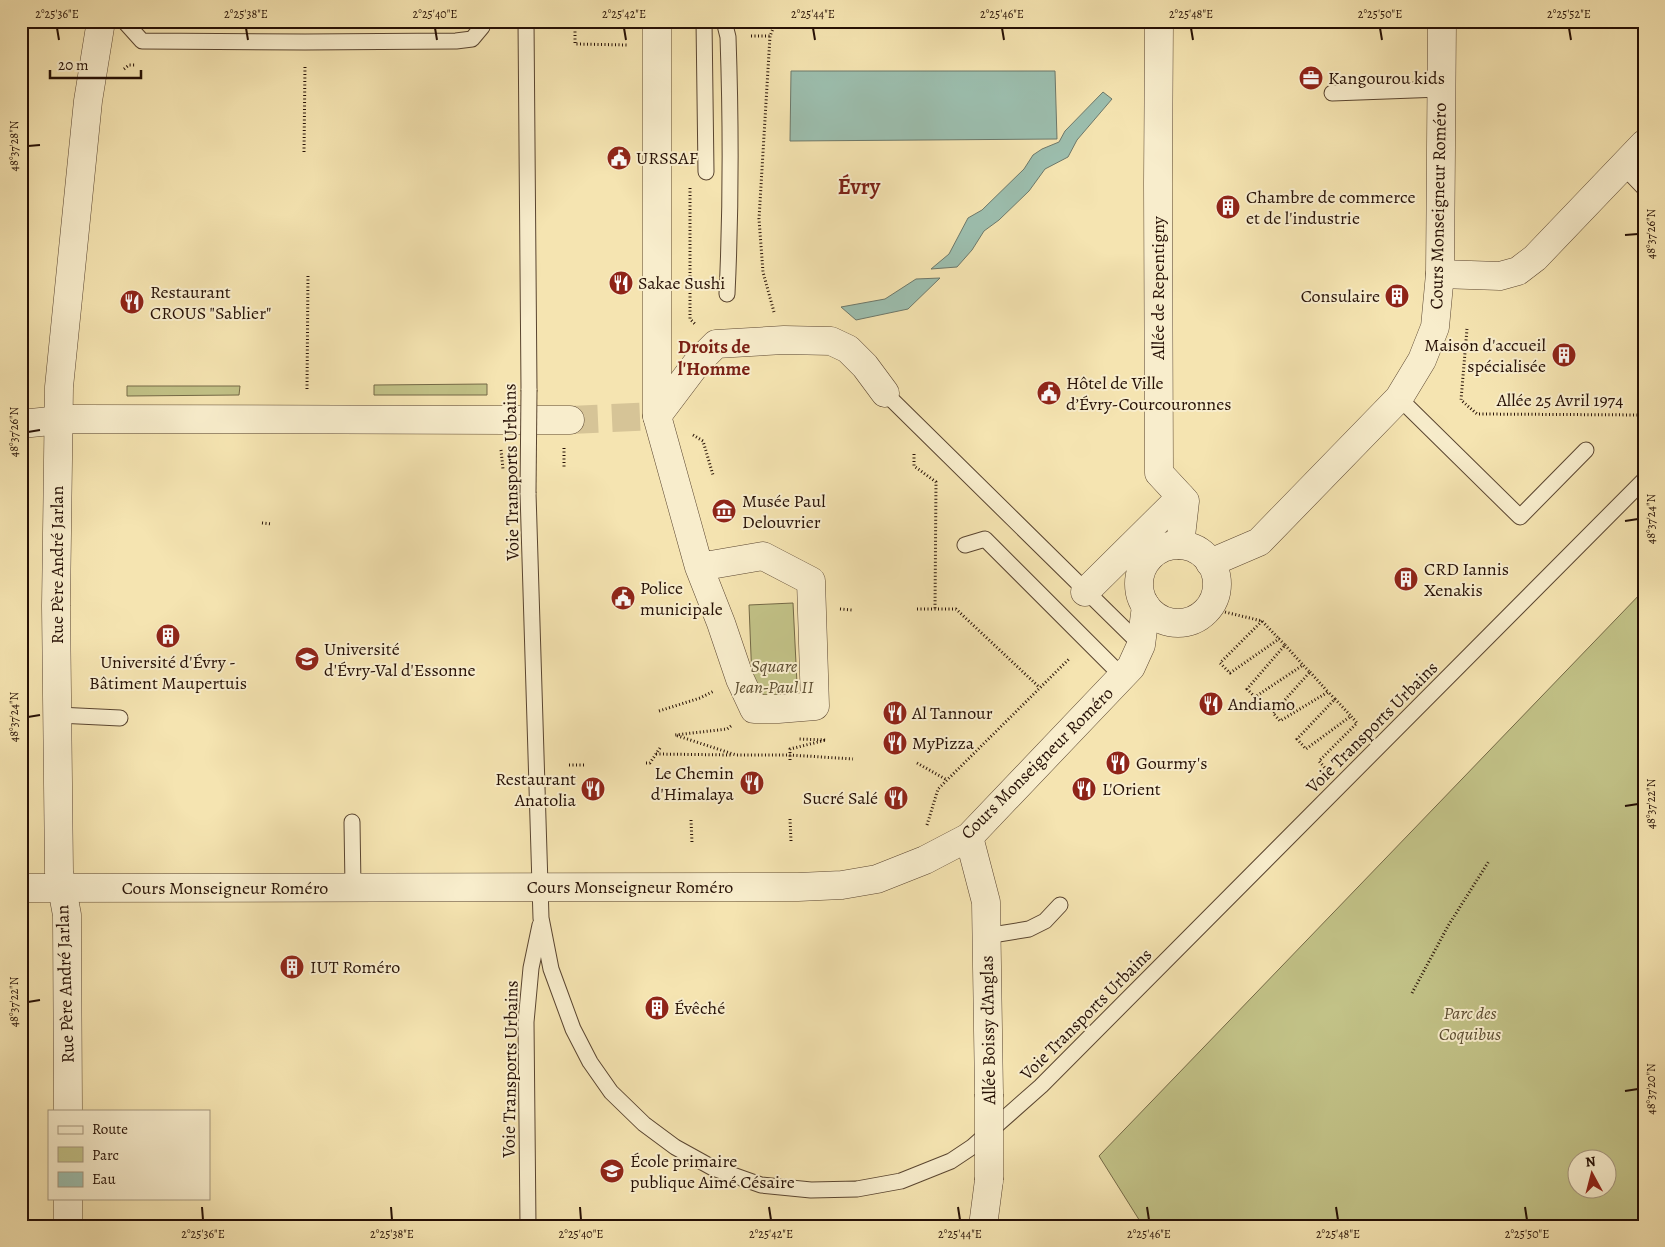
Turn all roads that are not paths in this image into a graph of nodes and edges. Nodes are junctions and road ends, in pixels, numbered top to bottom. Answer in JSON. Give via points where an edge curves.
{"nodes":[{"id":1,"x":101,"y":21,"type":"edge"},
{"id":2,"x":124,"y":21,"type":"edge"},
{"id":3,"x":482,"y":21,"type":"edge"},
{"id":4,"x":526,"y":21,"type":"edge"},
{"id":5,"x":657,"y":21,"type":"edge"},
{"id":6,"x":704,"y":21,"type":"edge"},
{"id":7,"x":724,"y":21,"type":"edge"},
{"id":8,"x":1159,"y":21,"type":"edge"},
{"id":9,"x":1442,"y":21,"type":"edge"},
{"id":10,"x":1441,"y":89,"type":"junction"},
{"id":11,"x":1332,"y":93,"type":"dead end"},
{"id":12,"x":1644,"y":144,"type":"edge"},
{"id":13,"x":1623,"y":166,"type":"junction"},
{"id":14,"x":706,"y":172,"type":"dead end"},
{"id":15,"x":1644,"y":188,"type":"edge"},
{"id":16,"x":1440,"y":274,"type":"junction"},
{"id":17,"x":727,"y":294,"type":"dead end"},
{"id":18,"x":885,"y":393,"type":"joint"},
{"id":19,"x":1399,"y":398,"type":"junction"},
{"id":20,"x":657,"y":416,"type":"junction"},
{"id":21,"x":58,"y":419,"type":"junction"},
{"id":22,"x":570,"y":420,"type":"tunnel mouth"},
{"id":23,"x":21,"y":424,"type":"edge"},
{"id":24,"x":1586,"y":450,"type":"dead end"},
{"id":25,"x":1644,"y":480,"type":"edge"},
{"id":26,"x":1182,"y":497,"type":"junction"},
{"id":27,"x":965,"y":545,"type":"dead end"},
{"id":28,"x":1180,"y":545,"type":"junction"},
{"id":29,"x":1210,"y":563,"type":"junction"},
{"id":30,"x":699,"y":567,"type":"junction"},
{"id":31,"x":1085,"y":592,"type":"junction"},
{"id":32,"x":1146,"y":606,"type":"junction"},
{"id":33,"x":1173,"y":622,"type":"junction"},
{"id":34,"x":1141,"y":645,"type":"junction"},
{"id":35,"x":1122,"y":676,"type":"junction"},
{"id":36,"x":58,"y":715,"type":"junction"},
{"id":37,"x":120,"y":718,"type":"dead end"},
{"id":38,"x":352,"y":822,"type":"dead end"},
{"id":39,"x":969,"y":837,"type":"junction"},
{"id":40,"x":353,"y":887,"type":"junction"},
{"id":41,"x":540,"y":887,"type":"junction"},
{"id":42,"x":21,"y":888,"type":"edge"},
{"id":43,"x":61,"y":888,"type":"junction"},
{"id":44,"x":1060,"y":905,"type":"dead end"},
{"id":45,"x":541,"y":918,"type":"junction"},
{"id":46,"x":986,"y":936,"type":"junction"},
{"id":47,"x":68,"y":1110,"type":"edge"},
{"id":48,"x":68,"y":1200,"type":"edge"},
{"id":49,"x":68,"y":1226,"type":"edge"},
{"id":50,"x":528,"y":1226,"type":"edge"},
{"id":51,"x":982,"y":1226,"type":"edge"}],
"edges":[{"from":1,"to":21,"type":"street","name":"Rue Père André Jarlan","via":[[88,101]]},
{"from":2,"to":3,"type":"lane","via":[[142,41],[305,42],[456,41],[472,39],[482,27]]},
{"from":4,"to":41,"type":"lane","name":"Voie Transports Urbains","bridge":true,"via":[[528,493]]},
{"from":5,"to":20,"type":"street"},
{"from":6,"to":14,"type":"lane"},
{"from":7,"to":17,"type":"lane","via":[[728,37],[730,141]]},
{"from":8,"to":26,"type":"street","name":"Allée de Repentigny","via":[[1160,473]]},
{"from":9,"to":10,"type":"street","name":"Cours Monseigneur Roméro"},
{"from":10,"to":11,"type":"lane"},
{"from":10,"to":16,"type":"street","name":"Cours Monseigneur Roméro"},
{"from":12,"to":13,"type":"street"},
{"from":13,"to":15,"type":"lane"},
{"from":13,"to":16,"type":"street","via":[[1535,258],[1518,271],[1500,276]]},
{"from":16,"to":19,"type":"street","name":"Cours Monseigneur Roméro","via":[[1434,327],[1422,360]]},
{"from":18,"to":20,"type":"street","via":[[848,349],[831,340],[716,344],[697,363]]},
{"from":18,"to":31,"type":"lane"},
{"from":19,"to":24,"type":"lane","via":[[1520,517]]},
{"from":19,"to":29,"type":"street","name":"Cours Monseigneur Roméro","via":[[1259,542]]},
{"from":20,"to":30,"type":"street"},
{"from":21,"to":22,"type":"street"},
{"from":21,"to":23,"type":"street"},
{"from":21,"to":36,"type":"street","name":"Rue Père André Jarlan"},
{"from":25,"to":45,"type":"lane","name":"Voie Transports Urbains","via":[[1042,1086],[965,1152],[901,1181],[857,1189],[811,1190],[761,1185],[713,1168],[644,1124],[611,1092],[573,1029],[552,969]]},
{"from":26,"to":28,"type":"street","via":[[1185,501]]},
{"from":26,"to":31,"type":"street"},
{"from":27,"to":35,"type":"lane","via":[[985,539]]},
{"from":28,"to":29,"type":"street","via":[[1198,551]]},
{"from":28,"to":32,"type":"street","name":"Cours Monseigneur Roméro","via":[[1159,550],[1144,565],[1139,586]]},
{"from":29,"to":33,"type":"street","name":"Cours Monseigneur Roméro","via":[[1216,574],[1216,586],[1208,608],[1193,620]]},
{"from":30,"to":30,"type":"street","via":[[754,709],[815,706],[811,581],[763,556]]},
{"from":31,"to":34,"type":"lane"},
{"from":32,"to":33,"type":"street","via":[[1162,620]]},
{"from":32,"to":34,"type":"street","name":"Cours Monseigneur Roméro"},
{"from":33,"to":34,"type":"street","name":"Cours Monseigneur Roméro"},
{"from":34,"to":35,"type":"street","name":"Cours Monseigneur Roméro","via":[[1131,667]]},
{"from":35,"to":39,"type":"street","name":"Cours Monseigneur Roméro"},
{"from":36,"to":37,"type":"lane"},
{"from":36,"to":43,"type":"street","name":"Rue Père André Jarlan"},
{"from":38,"to":40,"type":"lane"},
{"from":39,"to":41,"type":"street","name":"Cours Monseigneur Roméro","via":[[877,880],[842,885]]},
{"from":39,"to":46,"type":"street","name":"Allée Boissy d'Anglas","via":[[986,902]]},
{"from":40,"to":41,"type":"street","name":"Cours Monseigneur Roméro"},
{"from":40,"to":43,"type":"street","name":"Cours Monseigneur Roméro"},
{"from":41,"to":45,"type":"lane","name":"Voie Transports Urbains"},
{"from":42,"to":43,"type":"street","name":"Cours Monseigneur Roméro"},
{"from":43,"to":47,"type":"street","name":"Rue Père André Jarlan","via":[[67,915]]},
{"from":44,"to":46,"type":"lane","via":[[1045,921],[1029,929]]},
{"from":45,"to":50,"type":"lane","name":"Voie Transports Urbains","via":[[531,968],[526,1022]]},
{"from":46,"to":51,"type":"street","name":"Allée Boissy d'Anglas","bridge":true,"via":[[989,1180]]},
{"from":48,"to":49,"type":"street"}]}
